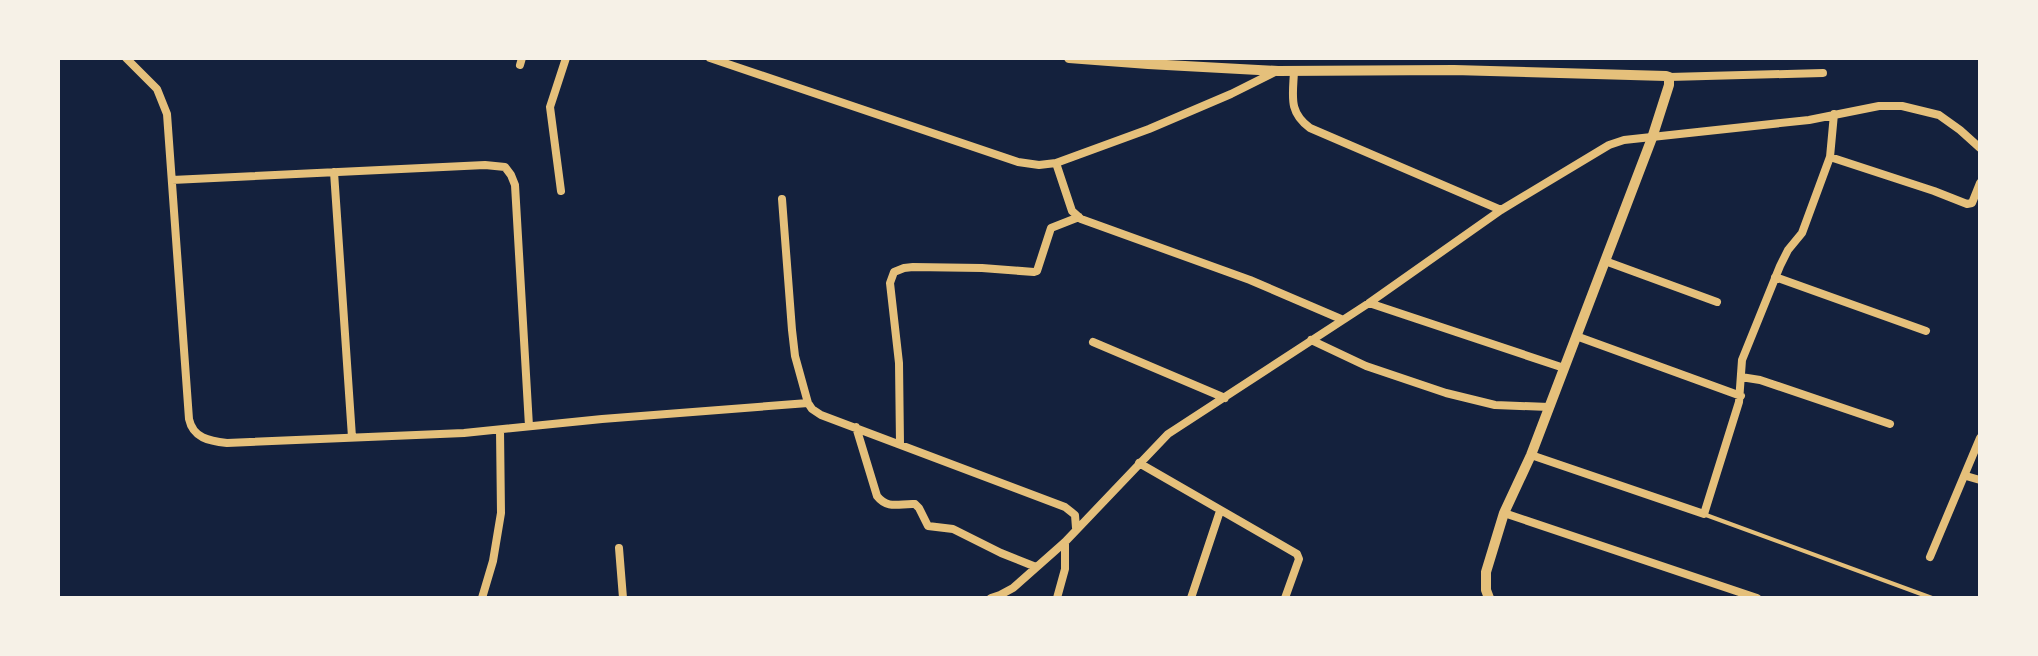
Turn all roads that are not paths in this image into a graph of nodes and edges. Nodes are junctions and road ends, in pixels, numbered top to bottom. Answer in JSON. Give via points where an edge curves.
{"nodes":[{"id":1,"x":126,"y":58,"type":"edge"},
{"id":2,"x":566,"y":58,"type":"edge"},
{"id":3,"x":710,"y":58,"type":"edge"},
{"id":4,"x":1069,"y":58,"type":"edge"},
{"id":5,"x":1278,"y":71,"type":"junction"},
{"id":6,"x":1294,"y":71,"type":"junction"},
{"id":7,"x":1823,"y":73,"type":"dead end"},
{"id":8,"x":1669,"y":77,"type":"junction"},
{"id":9,"x":1834,"y":114,"type":"junction"},
{"id":10,"x":1652,"y":138,"type":"junction"},
{"id":11,"x":1980,"y":148,"type":"edge"},
{"id":12,"x":1830,"y":157,"type":"junction"},
{"id":13,"x":1056,"y":163,"type":"junction"},
{"id":14,"x":334,"y":172,"type":"junction"},
{"id":15,"x":172,"y":180,"type":"junction"},
{"id":16,"x":1980,"y":183,"type":"edge"},
{"id":17,"x":561,"y":191,"type":"dead end"},
{"id":18,"x":782,"y":199,"type":"dead end"},
{"id":19,"x":1501,"y":210,"type":"junction"},
{"id":20,"x":1079,"y":217,"type":"junction"},
{"id":21,"x":1605,"y":261,"type":"junction"},
{"id":22,"x":1775,"y":277,"type":"junction"},
{"id":23,"x":1717,"y":302,"type":"dead end"},
{"id":24,"x":1369,"y":303,"type":"junction"},
{"id":25,"x":1341,"y":319,"type":"junction"},
{"id":26,"x":1926,"y":331,"type":"dead end"},
{"id":27,"x":1576,"y":336,"type":"junction"},
{"id":28,"x":1311,"y":340,"type":"junction"},
{"id":29,"x":1093,"y":342,"type":"dead end"},
{"id":30,"x":1564,"y":368,"type":"junction"},
{"id":31,"x":1741,"y":377,"type":"junction"},
{"id":32,"x":1741,"y":396,"type":"junction"},
{"id":33,"x":1225,"y":398,"type":"junction"},
{"id":34,"x":808,"y":403,"type":"junction"},
{"id":35,"x":1549,"y":407,"type":"junction"},
{"id":36,"x":1890,"y":424,"type":"dead end"},
{"id":37,"x":529,"y":426,"type":"junction"},
{"id":38,"x":856,"y":427,"type":"junction"},
{"id":39,"x":500,"y":430,"type":"junction"},
{"id":40,"x":352,"y":437,"type":"junction"},
{"id":41,"x":1980,"y":438,"type":"edge"},
{"id":42,"x":900,"y":444,"type":"junction"},
{"id":43,"x":1531,"y":455,"type":"junction"},
{"id":44,"x":1139,"y":463,"type":"junction"},
{"id":45,"x":1966,"y":476,"type":"junction"},
{"id":46,"x":1980,"y":480,"type":"edge"},
{"id":47,"x":1220,"y":511,"type":"junction"},
{"id":48,"x":1504,"y":513,"type":"junction"},
{"id":49,"x":1704,"y":514,"type":"junction"},
{"id":50,"x":1076,"y":529,"type":"junction"},
{"id":51,"x":1065,"y":542,"type":"junction"},
{"id":52,"x":619,"y":548,"type":"dead end"},
{"id":53,"x":1930,"y":557,"type":"dead end"},
{"id":54,"x":1036,"y":567,"type":"junction"},
{"id":55,"x":482,"y":598,"type":"edge"},
{"id":56,"x":623,"y":598,"type":"edge"},
{"id":57,"x":991,"y":598,"type":"edge"},
{"id":58,"x":1057,"y":598,"type":"edge"},
{"id":59,"x":1191,"y":598,"type":"edge"},
{"id":60,"x":1285,"y":598,"type":"edge"},
{"id":61,"x":1489,"y":598,"type":"edge"},
{"id":62,"x":1757,"y":598,"type":"edge"},
{"id":63,"x":1932,"y":598,"type":"edge"}],
"edges":[{"from":1,"to":15,"type":"street","via":[[162,99]]},
{"from":2,"to":17,"type":"street","via":[[550,107]]},
{"from":3,"to":13,"type":"street","via":[[1018,162]]},
{"from":4,"to":5,"type":"street"},
{"from":5,"to":6,"type":"street"},
{"from":5,"to":13,"type":"street","via":[[1149,129]]},
{"from":6,"to":8,"type":"street"},
{"from":6,"to":19,"type":"street","via":[[1296,114],[1310,128]]},
{"from":7,"to":8,"type":"street"},
{"from":8,"to":10,"type":"street"},
{"from":9,"to":10,"type":"street"},
{"from":9,"to":11,"type":"street","via":[[1879,106],[1923,110],[1939,115]]},
{"from":9,"to":12,"type":"street"},
{"from":10,"to":19,"type":"street","via":[[1609,145]]},
{"from":10,"to":21,"type":"street"},
{"from":12,"to":16,"type":"street","via":[[1967,204]]},
{"from":12,"to":22,"type":"street","via":[[1802,233]]},
{"from":13,"to":20,"type":"street","via":[[1072,211]]},
{"from":14,"to":15,"type":"street"},
{"from":14,"to":37,"type":"street","via":[[505,167],[515,185]]},
{"from":14,"to":40,"type":"street"},
{"from":15,"to":40,"type":"street","via":[[193,431],[227,443]]},
{"from":18,"to":34,"type":"street","via":[[793,341]]},
{"from":19,"to":24,"type":"street"},
{"from":20,"to":25,"type":"street"},
{"from":20,"to":42,"type":"street","via":[[1051,228],[1034,272],[913,267],[892,275]]},
{"from":21,"to":23,"type":"street"},
{"from":21,"to":27,"type":"street"},
{"from":22,"to":26,"type":"street"},
{"from":22,"to":31,"type":"street","via":[[1743,355]]},
{"from":24,"to":25,"type":"street"},
{"from":24,"to":30,"type":"street"},
{"from":25,"to":28,"type":"street"},
{"from":27,"to":30,"type":"street"},
{"from":27,"to":32,"type":"street"},
{"from":28,"to":33,"type":"street"},
{"from":28,"to":35,"type":"street","via":[[1366,366],[1446,393],[1495,405]]},
{"from":29,"to":33,"type":"street"},
{"from":30,"to":35,"type":"street"},
{"from":31,"to":32,"type":"street"},
{"from":31,"to":36,"type":"street"},
{"from":32,"to":49,"type":"street"},
{"from":33,"to":44,"type":"street","via":[[1168,434]]},
{"from":34,"to":37,"type":"street"},
{"from":34,"to":38,"type":"street","via":[[817,412]]},
{"from":35,"to":43,"type":"street"},
{"from":37,"to":39,"type":"street"},
{"from":38,"to":42,"type":"street"},
{"from":38,"to":54,"type":"street","via":[[881,500],[893,506],[915,504],[930,528],[953,529]]},
{"from":39,"to":40,"type":"street"},
{"from":39,"to":55,"type":"street","via":[[501,513]]},
{"from":41,"to":45,"type":"street"},
{"from":42,"to":50,"type":"street","via":[[1065,507],[1075,515]]},
{"from":43,"to":48,"type":"street"},
{"from":43,"to":49,"type":"street"},
{"from":44,"to":47,"type":"street"},
{"from":44,"to":50,"type":"street"},
{"from":45,"to":46,"type":"street"},
{"from":45,"to":53,"type":"street"},
{"from":47,"to":59,"type":"street"},
{"from":47,"to":60,"type":"street","via":[[1299,556]]},
{"from":48,"to":61,"type":"street","via":[[1486,572]]},
{"from":48,"to":62,"type":"street"},
{"from":49,"to":63,"type":"lane"},
{"from":50,"to":51,"type":"street"},
{"from":51,"to":54,"type":"street"},
{"from":51,"to":58,"type":"street"},
{"from":52,"to":56,"type":"street"},
{"from":54,"to":57,"type":"street","via":[[1007,592]]}]}
